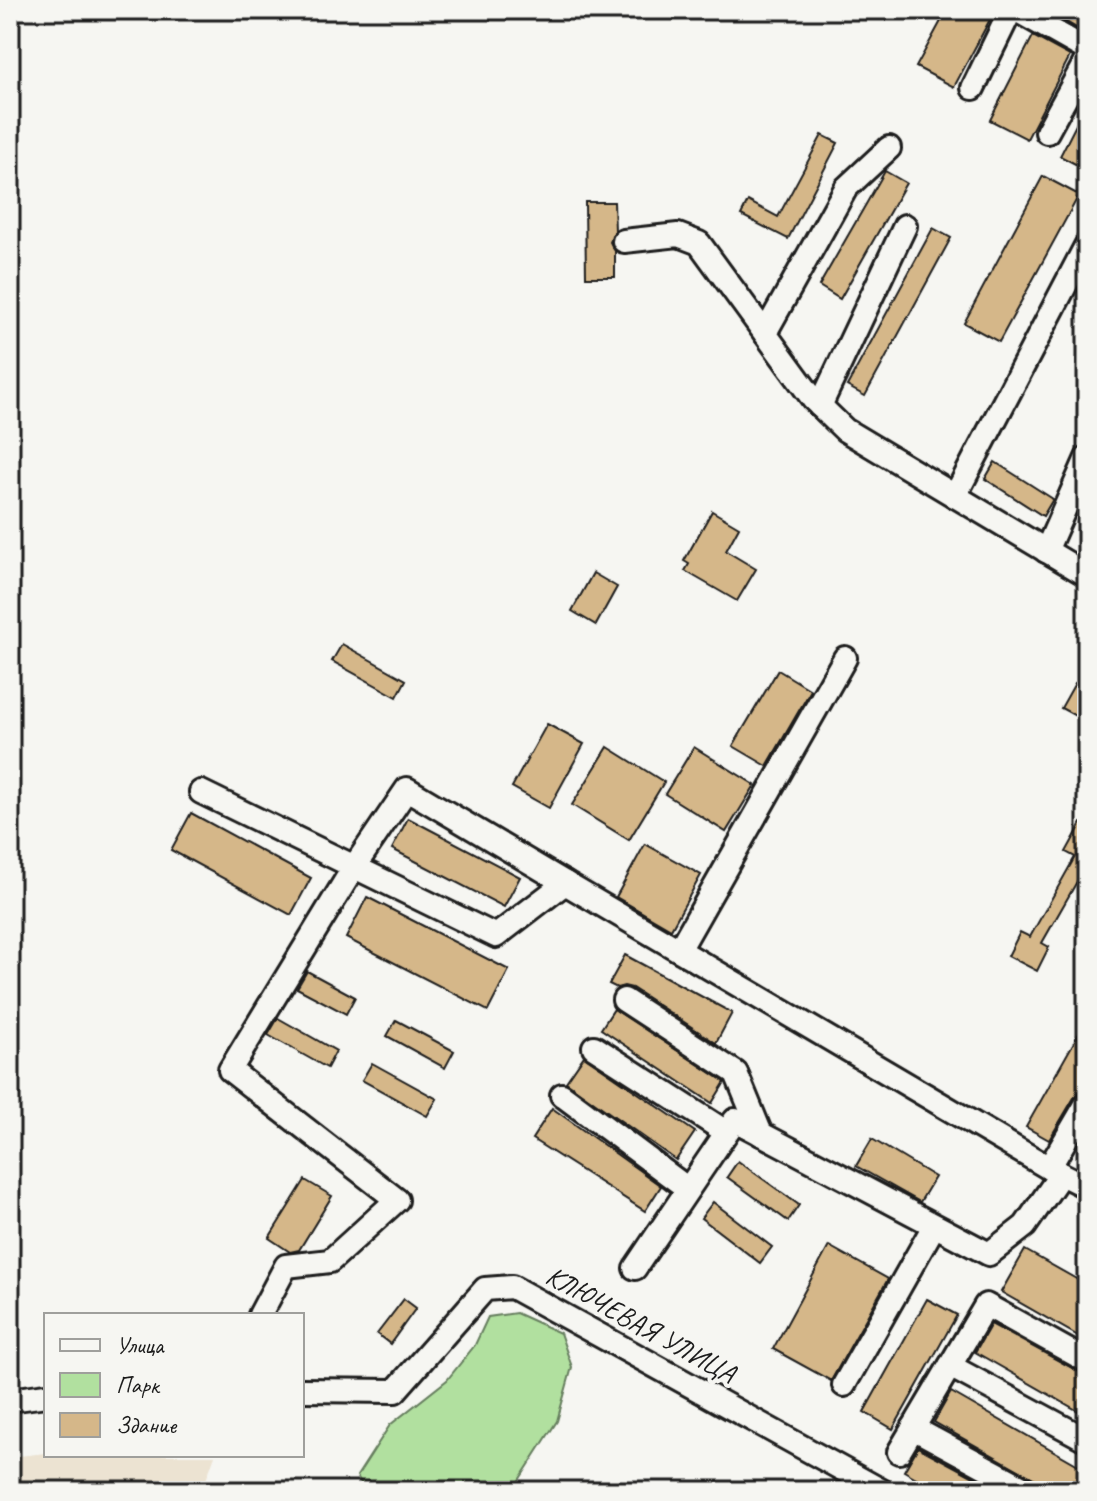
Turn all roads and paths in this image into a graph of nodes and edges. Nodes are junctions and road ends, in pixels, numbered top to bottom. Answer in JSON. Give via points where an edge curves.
{"nodes":[{"id":1,"x":1013,"y":10,"type":"edge"},
{"id":2,"x":1087,"y":50,"type":"edge"},
{"id":3,"x":1087,"y":59,"type":"edge"},
{"id":4,"x":973,"y":88,"type":"dead end"},
{"id":5,"x":1047,"y":132,"type":"dead end"},
{"id":6,"x":889,"y":148,"type":"dead end"},
{"id":7,"x":905,"y":226,"type":"dead end"},
{"id":8,"x":624,"y":241,"type":"dead end"},
{"id":9,"x":1087,"y":244,"type":"edge"},
{"id":10,"x":765,"y":333,"type":"junction"},
{"id":11,"x":820,"y":406,"type":"junction"},
{"id":12,"x":1087,"y":458,"type":"edge"},
{"id":13,"x":955,"y":496,"type":"junction"},
{"id":14,"x":1046,"y":551,"type":"junction"},
{"id":15,"x":1087,"y":575,"type":"edge"},
{"id":16,"x":845,"y":658,"type":"dead end"},
{"id":17,"x":201,"y":792,"type":"dead end"},
{"id":18,"x":354,"y":867,"type":"junction"},
{"id":19,"x":565,"y":883,"type":"junction"},
{"id":20,"x":679,"y":950,"type":"junction"},
{"id":21,"x":624,"y":1000,"type":"dead end"},
{"id":22,"x":594,"y":1047,"type":"dead end"},
{"id":23,"x":562,"y":1095,"type":"dead end"},
{"id":24,"x":1087,"y":1103,"type":"edge"},
{"id":25,"x":726,"y":1132,"type":"junction"},
{"id":26,"x":761,"y":1134,"type":"junction"},
{"id":27,"x":1055,"y":1171,"type":"junction"},
{"id":28,"x":1087,"y":1187,"type":"edge"},
{"id":29,"x":688,"y":1189,"type":"junction"},
{"id":30,"x":934,"y":1226,"type":"junction"},
{"id":31,"x":635,"y":1268,"type":"dead end"},
{"id":32,"x":261,"y":1313,"type":"edge"},
{"id":33,"x":1087,"y":1361,"type":"edge"},
{"id":34,"x":950,"y":1366,"type":"junction"},
{"id":35,"x":844,"y":1385,"type":"dead end"},
{"id":36,"x":304,"y":1390,"type":"edge"},
{"id":37,"x":44,"y":1395,"type":"edge"},
{"id":38,"x":10,"y":1400,"type":"edge"},
{"id":39,"x":913,"y":1428,"type":"junction"},
{"id":40,"x":1087,"y":1440,"type":"edge"},
{"id":41,"x":899,"y":1452,"type":"dead end"},
{"id":42,"x":882,"y":1491,"type":"edge"},
{"id":43,"x":1030,"y":1491,"type":"edge"}],
"edges":[{"from":1,"to":2,"type":"street"},
{"from":1,"to":4,"type":"street"},
{"from":3,"to":5,"type":"street"},
{"from":6,"to":10,"type":"street","via":[[846,188]]},
{"from":7,"to":11,"type":"street"},
{"from":8,"to":10,"type":"street","via":[[678,235],[699,243]]},
{"from":9,"to":13,"type":"street"},
{"from":10,"to":11,"type":"street"},
{"from":11,"to":13,"type":"street","via":[[845,430]]},
{"from":12,"to":14,"type":"street"},
{"from":13,"to":14,"type":"street"},
{"from":14,"to":15,"type":"street"},
{"from":16,"to":20,"type":"street"},
{"from":17,"to":18,"type":"street"},
{"from":18,"to":19,"type":"street","via":[[496,936]]},
{"from":18,"to":19,"type":"street","via":[[407,789]]},
{"from":18,"to":32,"type":"street","via":[[230,1070],[397,1200],[330,1261],[286,1266]]},
{"from":19,"to":20,"type":"street"},
{"from":20,"to":27,"type":"street"},
{"from":21,"to":26,"type":"street","via":[[736,1073]]},
{"from":22,"to":25,"type":"street"},
{"from":23,"to":29,"type":"street"},
{"from":24,"to":27,"type":"street"},
{"from":25,"to":26,"type":"street","via":[[735,1120]]},
{"from":25,"to":29,"type":"street"},
{"from":26,"to":30,"type":"street"},
{"from":27,"to":28,"type":"street"},
{"from":27,"to":30,"type":"street","via":[[1025,1226],[989,1254]]},
{"from":29,"to":31,"type":"street"},
{"from":30,"to":35,"type":"street"},
{"from":33,"to":34,"type":"street","via":[[986,1305]]},
{"from":34,"to":39,"type":"street"},
{"from":34,"to":40,"type":"street"},
{"from":36,"to":42,"type":"street","name":"КЛЮЧЕВАЯ УЛИЦА","via":[[395,1391],[485,1289],[512,1287]]},
{"from":37,"to":38,"type":"street"},
{"from":39,"to":41,"type":"street"},
{"from":39,"to":43,"type":"street"}]}
